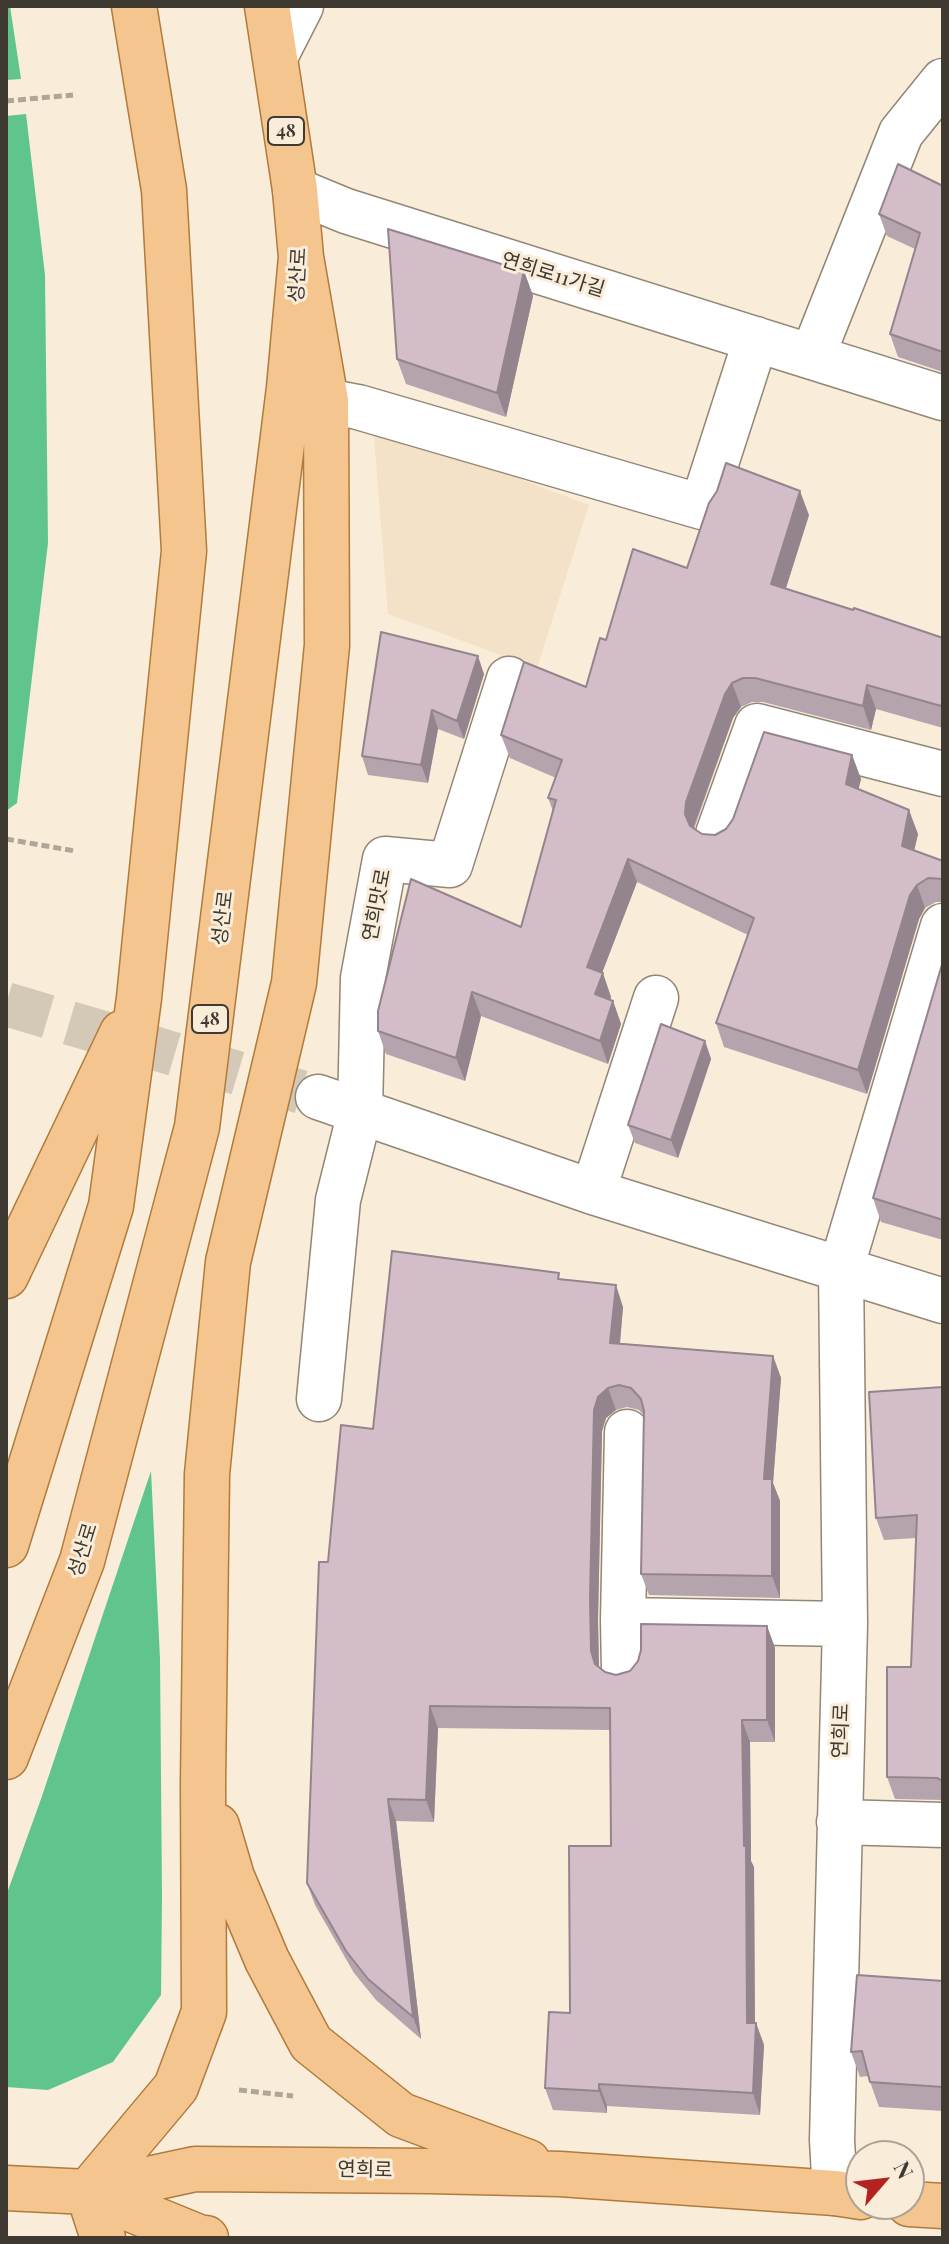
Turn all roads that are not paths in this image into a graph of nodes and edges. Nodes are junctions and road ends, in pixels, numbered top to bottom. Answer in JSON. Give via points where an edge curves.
{"nodes":[{"id":1,"x":134,"y":6,"type":"edge"},
{"id":2,"x":251,"y":6,"type":"edge"},
{"id":3,"x":267,"y":6,"type":"edge"},
{"id":4,"x":301,"y":6,"type":"edge"},
{"id":5,"x":276,"y":55,"type":"junction"},
{"id":6,"x":943,"y":81,"type":"edge"},
{"id":7,"x":284,"y":119,"type":"junction"},
{"id":8,"x":295,"y":190,"type":"junction"},
{"id":9,"x":301,"y":257,"type":"junction"},
{"id":10,"x":756,"y":339,"type":"junction"},
{"id":11,"x":812,"y":357,"type":"junction"},
{"id":12,"x":943,"y":398,"type":"edge"},
{"id":13,"x":326,"y":401,"type":"junction"},
{"id":14,"x":509,"y":679,"type":"dead end"},
{"id":15,"x":943,"y":774,"type":"edge"},
{"id":16,"x":718,"y":834,"type":"edge"},
{"id":17,"x":943,"y":926,"type":"edge"},
{"id":18,"x":139,"y":998,"type":"junction"},
{"id":19,"x":656,"y":998,"type":"dead end"},
{"id":20,"x":318,"y":1097,"type":"tunnel mouth"},
{"id":21,"x":360,"y":1112,"type":"junction"},
{"id":22,"x":593,"y":1192,"type":"junction"},
{"id":23,"x":841,"y":1269,"type":"junction"},
{"id":24,"x":6,"y":1276,"type":"edge"},
{"id":25,"x":943,"y":1301,"type":"edge"},
{"id":26,"x":319,"y":1399,"type":"dead end"},
{"id":27,"x":627,"y":1432,"type":"dead end"},
{"id":28,"x":6,"y":1545,"type":"edge"},
{"id":29,"x":623,"y":1620,"type":"junction"},
{"id":30,"x":845,"y":1624,"type":"junction"},
{"id":31,"x":624,"y":1672,"type":"edge"},
{"id":32,"x":6,"y":1757,"type":"edge"},
{"id":33,"x":203,"y":1783,"type":"junction"},
{"id":34,"x":839,"y":1822,"type":"junction"},
{"id":35,"x":943,"y":1825,"type":"edge"},
{"id":36,"x":560,"y":2174,"type":"junction"},
{"id":37,"x":845,"y":2185,"type":"edge"},
{"id":38,"x":6,"y":2188,"type":"edge"},
{"id":39,"x":88,"y":2192,"type":"junction"},
{"id":40,"x":845,"y":2195,"type":"edge"},
{"id":41,"x":103,"y":2238,"type":"edge"},
{"id":42,"x":206,"y":2238,"type":"edge"}],
"edges":[{"from":1,"to":18,"type":"main road","via":[[164,190],[184,551]]},
{"from":2,"to":7,"type":"street"},
{"from":3,"to":5,"type":"main road","name":"성산로","number":"48"},
{"from":4,"to":5,"type":"street"},
{"from":5,"to":7,"type":"main road","name":"성산로","number":"48"},
{"from":6,"to":11,"type":"street","via":[[901,133]]},
{"from":7,"to":8,"type":"main road","name":"성산로","number":"48"},
{"from":8,"to":9,"type":"main road","name":"성산로","number":"48"},
{"from":8,"to":10,"type":"street","name":"연희로11가길","via":[[346,211]]},
{"from":9,"to":13,"type":"main road"},
{"from":9,"to":32,"type":"main road","name":"성산로","number":"48","via":[[197,1127],[82,1561]]},
{"from":10,"to":11,"type":"street","name":"연희로11가길"},
{"from":10,"to":13,"type":"street","via":[[702,507]]},
{"from":11,"to":12,"type":"street","name":"연희로11가길"},
{"from":13,"to":33,"type":"main road","via":[[327,645],[294,983],[228,1262],[207,1474]]},
{"from":14,"to":21,"type":"street","name":"연희맛로","via":[[450,865],[385,859],[363,978]]},
{"from":15,"to":16,"type":"street","via":[[757,726]]},
{"from":17,"to":23,"type":"street"},
{"from":18,"to":24,"type":"main road"},
{"from":18,"to":28,"type":"main road","via":[[111,1206]]},
{"from":19,"to":22,"type":"street"},
{"from":20,"to":21,"type":"street"},
{"from":21,"to":22,"type":"street"},
{"from":21,"to":26,"type":"street","name":"연희맛로","via":[[338,1200]]},
{"from":22,"to":23,"type":"street"},
{"from":23,"to":25,"type":"street"},
{"from":23,"to":30,"type":"street","name":"연희로"},
{"from":27,"to":29,"type":"street"},
{"from":29,"to":30,"type":"street"},
{"from":29,"to":31,"type":"street"},
{"from":30,"to":34,"type":"street","name":"연희로"},
{"from":33,"to":36,"type":"main road","via":[[232,1877],[267,1960],[311,2043],[401,2115]]},
{"from":33,"to":39,"type":"main road","via":[[204,2012],[176,2087]]},
{"from":34,"to":35,"type":"street"},
{"from":34,"to":37,"type":"street","name":"연희로","via":[[832,2140]]},
{"from":36,"to":39,"type":"main road","name":"연희로","via":[[195,2169]]},
{"from":36,"to":40,"type":"main road","name":"연희로"},
{"from":38,"to":39,"type":"main road","name":"연희로"},
{"from":39,"to":41,"type":"main road"},
{"from":39,"to":42,"type":"main road","name":"연희로"}]}
